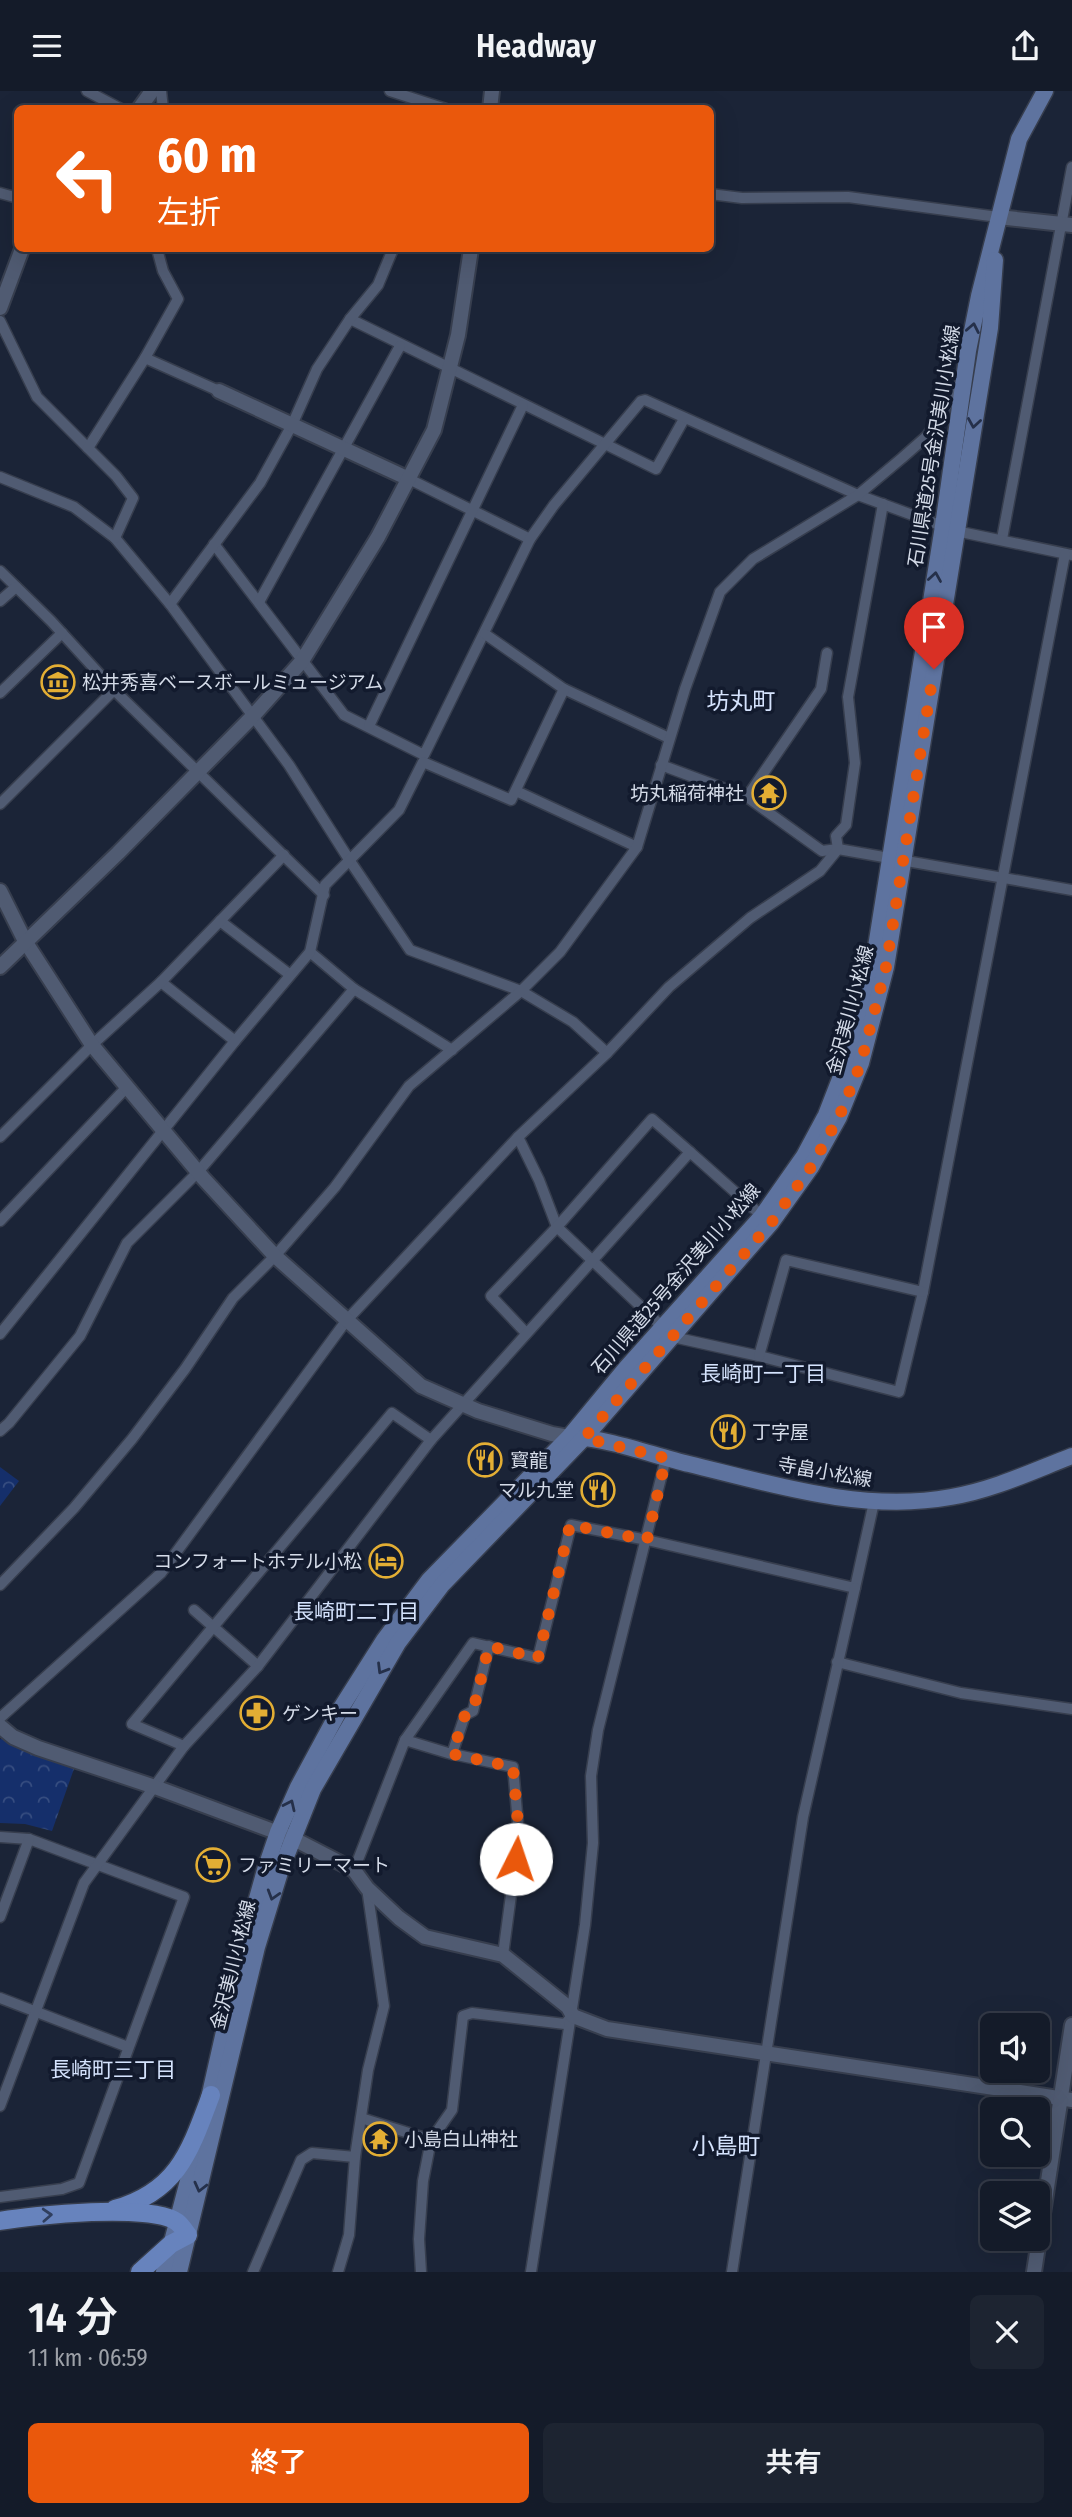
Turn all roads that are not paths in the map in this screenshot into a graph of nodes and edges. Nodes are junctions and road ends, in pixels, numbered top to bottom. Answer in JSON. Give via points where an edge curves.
{"nodes":[{"id":1,"x":87,"y":91,"type":"edge"},
{"id":2,"x":390,"y":91,"type":"edge"},
{"id":3,"x":1045,"y":91,"type":"edge"},
{"id":4,"x":415,"y":104,"type":"edge"},
{"id":5,"x":113,"y":105,"type":"edge"},
{"id":6,"x":1072,"y":167,"type":"edge"},
{"id":7,"x":714,"y":194,"type":"edge"},
{"id":8,"x":997,"y":225,"type":"junction"},
{"id":9,"x":1066,"y":225,"type":"edge"},
{"id":10,"x":21,"y":252,"type":"edge"},
{"id":11,"x":158,"y":252,"type":"edge"},
{"id":12,"x":388,"y":252,"type":"edge"},
{"id":13,"x":471,"y":252,"type":"edge"},
{"id":14,"x":0,"y":308,"type":"edge"},
{"id":15,"x":350,"y":319,"type":"junction"},
{"id":16,"x":0,"y":321,"type":"edge"},
{"id":17,"x":400,"y":346,"type":"junction"},
{"id":18,"x":145,"y":358,"type":"junction"},
{"id":19,"x":451,"y":370,"type":"junction"},
{"id":20,"x":965,"y":377,"type":"junction"},
{"id":21,"x":219,"y":391,"type":"joint"},
{"id":22,"x":523,"y":405,"type":"junction"},
{"id":23,"x":684,"y":419,"type":"junction"},
{"id":24,"x":292,"y":425,"type":"junction"},
{"id":25,"x":605,"y":443,"type":"junction"},
{"id":26,"x":88,"y":448,"type":"junction"},
{"id":27,"x":344,"y":450,"type":"junction"},
{"id":28,"x":0,"y":477,"type":"edge"},
{"id":29,"x":410,"y":479,"type":"junction"},
{"id":30,"x":858,"y":495,"type":"junction"},
{"id":31,"x":883,"y":504,"type":"junction"},
{"id":32,"x":471,"y":511,"type":"junction"},
{"id":33,"x":950,"y":528,"type":"junction"},
{"id":34,"x":115,"y":538,"type":"junction"},
{"id":35,"x":530,"y":539,"type":"junction"},
{"id":36,"x":1002,"y":539,"type":"junction"},
{"id":37,"x":214,"y":544,"type":"junction"},
{"id":38,"x":1068,"y":554,"type":"edge"},
{"id":39,"x":0,"y":571,"type":"edge"},
{"id":40,"x":16,"y":587,"type":"junction"},
{"id":41,"x":0,"y":601,"type":"edge"},
{"id":42,"x":259,"y":602,"type":"junction"},
{"id":43,"x":170,"y":604,"type":"junction"},
{"id":44,"x":62,"y":633,"type":"junction"},
{"id":45,"x":485,"y":634,"type":"junction"},
{"id":46,"x":827,"y":653,"type":"dead end"},
{"id":47,"x":302,"y":661,"type":"junction"},
{"id":48,"x":564,"y":689,"type":"junction"},
{"id":49,"x":114,"y":690,"type":"junction"},
{"id":50,"x":0,"y":693,"type":"edge"},
{"id":51,"x":252,"y":717,"type":"junction"},
{"id":52,"x":369,"y":726,"type":"junction"},
{"id":53,"x":669,"y":738,"type":"junction"},
{"id":54,"x":662,"y":765,"type":"junction"},
{"id":55,"x":197,"y":770,"type":"junction"},
{"id":56,"x":516,"y":790,"type":"junction"},
{"id":57,"x":747,"y":797,"type":"junction"},
{"id":58,"x":0,"y":804,"type":"edge"},
{"id":59,"x":637,"y":847,"type":"junction"},
{"id":60,"x":838,"y":849,"type":"junction"},
{"id":61,"x":284,"y":855,"type":"junction"},
{"id":62,"x":896,"y":860,"type":"junction"},
{"id":63,"x":350,"y":861,"type":"junction"},
{"id":64,"x":1004,"y":877,"type":"junction"},
{"id":65,"x":1072,"y":890,"type":"edge"},
{"id":66,"x":0,"y":891,"type":"edge"},
{"id":67,"x":324,"y":895,"type":"junction"},
{"id":68,"x":220,"y":921,"type":"junction"},
{"id":69,"x":25,"y":941,"type":"junction"},
{"id":70,"x":310,"y":952,"type":"junction"},
{"id":71,"x":0,"y":967,"type":"edge"},
{"id":72,"x":289,"y":975,"type":"junction"},
{"id":73,"x":161,"y":982,"type":"junction"},
{"id":74,"x":354,"y":989,"type":"junction"},
{"id":75,"x":521,"y":991,"type":"junction"},
{"id":76,"x":235,"y":1041,"type":"junction"},
{"id":77,"x":92,"y":1045,"type":"junction"},
{"id":78,"x":452,"y":1050,"type":"junction"},
{"id":79,"x":607,"y":1053,"type":"junction"},
{"id":80,"x":126,"y":1088,"type":"junction"},
{"id":81,"x":163,"y":1130,"type":"junction"},
{"id":82,"x":0,"y":1137,"type":"edge"},
{"id":83,"x":518,"y":1137,"type":"junction"},
{"id":84,"x":690,"y":1152,"type":"junction"},
{"id":85,"x":198,"y":1172,"type":"junction"},
{"id":86,"x":762,"y":1216,"type":"junction"},
{"id":87,"x":0,"y":1221,"type":"edge"},
{"id":88,"x":557,"y":1227,"type":"junction"},
{"id":89,"x":275,"y":1255,"type":"junction"},
{"id":90,"x":593,"y":1260,"type":"junction"},
{"id":91,"x":923,"y":1292,"type":"junction"},
{"id":92,"x":346,"y":1321,"type":"junction"},
{"id":93,"x":526,"y":1333,"type":"junction"},
{"id":94,"x":667,"y":1333,"type":"junction"},
{"id":95,"x":0,"y":1334,"type":"edge"},
{"id":96,"x":759,"y":1356,"type":"junction"},
{"id":97,"x":462,"y":1404,"type":"junction"},
{"id":98,"x":0,"y":1431,"type":"edge"},
{"id":99,"x":577,"y":1437,"type":"junction"},
{"id":100,"x":431,"y":1440,"type":"junction"},
{"id":101,"x":1072,"y":1456,"type":"edge"},
{"id":102,"x":666,"y":1458,"type":"junction"},
{"id":103,"x":874,"y":1502,"type":"junction"},
{"id":104,"x":647,"y":1540,"type":"junction"},
{"id":105,"x":0,"y":1584,"type":"edge"},
{"id":106,"x":855,"y":1588,"type":"junction"},
{"id":107,"x":194,"y":1610,"type":"dead end"},
{"id":108,"x":214,"y":1628,"type":"junction"},
{"id":109,"x":489,"y":1646,"type":"junction"},
{"id":110,"x":837,"y":1662,"type":"junction"},
{"id":111,"x":258,"y":1666,"type":"junction"},
{"id":112,"x":1072,"y":1709,"type":"edge"},
{"id":113,"x":0,"y":1718,"type":"edge"},
{"id":114,"x":0,"y":1727,"type":"edge"},
{"id":115,"x":405,"y":1740,"type":"junction"},
{"id":116,"x":184,"y":1746,"type":"junction"},
{"id":117,"x":452,"y":1754,"type":"junction"},
{"id":118,"x":155,"y":1787,"type":"junction"},
{"id":119,"x":285,"y":1835,"type":"junction"},
{"id":120,"x":0,"y":1837,"type":"edge"},
{"id":121,"x":29,"y":1839,"type":"junction"},
{"id":122,"x":98,"y":1865,"type":"junction"},
{"id":123,"x":354,"y":1870,"type":"junction"},
{"id":124,"x":367,"y":1888,"type":"junction"},
{"id":125,"x":0,"y":1917,"type":"edge"},
{"id":126,"x":503,"y":1955,"type":"junction"},
{"id":127,"x":0,"y":1998,"type":"edge"},
{"id":128,"x":34,"y":2011,"type":"junction"},
{"id":129,"x":573,"y":2016,"type":"junction"},
{"id":130,"x":1072,"y":2025,"type":"edge"},
{"id":131,"x":128,"y":2047,"type":"junction"},
{"id":132,"x":765,"y":2053,"type":"junction"},
{"id":133,"x":211,"y":2095,"type":"junction"},
{"id":134,"x":1066,"y":2099,"type":"edge"},
{"id":135,"x":0,"y":2106,"type":"edge"},
{"id":136,"x":361,"y":2118,"type":"junction"},
{"id":137,"x":431,"y":2140,"type":"junction"},
{"id":138,"x":355,"y":2157,"type":"junction"},
{"id":139,"x":0,"y":2197,"type":"edge"},
{"id":140,"x":95,"y":2213,"type":"junction"},
{"id":141,"x":0,"y":2221,"type":"edge"},
{"id":142,"x":182,"y":2228,"type":"junction"},
{"id":143,"x":171,"y":2244,"type":"junction"},
{"id":144,"x":140,"y":2272,"type":"edge"},
{"id":145,"x":164,"y":2272,"type":"edge"},
{"id":146,"x":179,"y":2272,"type":"edge"},
{"id":147,"x":253,"y":2272,"type":"edge"},
{"id":148,"x":338,"y":2272,"type":"edge"},
{"id":149,"x":421,"y":2272,"type":"edge"},
{"id":150,"x":531,"y":2272,"type":"edge"},
{"id":151,"x":732,"y":2272,"type":"edge"},
{"id":152,"x":1034,"y":2272,"type":"edge"}],
"edges":[{"from":1,"to":5,"type":"street"},
{"from":2,"to":4,"type":"street"},
{"from":3,"to":8,"type":"main road","via":[[1019,139]]},
{"from":6,"to":9,"type":"street"},
{"from":7,"to":8,"type":"street","via":[[848,197]]},
{"from":8,"to":9,"type":"street"},
{"from":20,"to":8,"type":"main road","name":"石川県道25号金沢美川小松線","one_way":true},
{"from":8,"to":33,"type":"main road","one_way":true,"via":[[990,328]]},
{"from":9,"to":36,"type":"street"},
{"from":10,"to":14,"type":"street"},
{"from":11,"to":18,"type":"street","via":[[178,299]]},
{"from":12,"to":15,"type":"street","via":[[378,285]]},
{"from":13,"to":19,"type":"street"},
{"from":15,"to":17,"type":"street"},
{"from":15,"to":24,"type":"street","via":[[317,369]]},
{"from":16,"to":26,"type":"street","via":[[37,397]]},
{"from":17,"to":19,"type":"street"},
{"from":17,"to":27,"type":"street"},
{"from":18,"to":21,"type":"street"},
{"from":18,"to":26,"type":"street"},
{"from":19,"to":22,"type":"street"},
{"from":19,"to":29,"type":"street","via":[[434,430]]},
{"from":20,"to":30,"type":"street","via":[[926,436]]},
{"from":20,"to":33,"type":"main road","name":"石川県道25号金沢美川小松線"},
{"from":21,"to":24,"type":"street"},
{"from":22,"to":25,"type":"street"},
{"from":22,"to":32,"type":"street"},
{"from":23,"to":25,"type":"street","via":[[640,401]]},
{"from":23,"to":25,"type":"street","via":[[656,469]]},
{"from":23,"to":30,"type":"street"},
{"from":24,"to":27,"type":"street"},
{"from":24,"to":37,"type":"street","via":[[260,483]]},
{"from":25,"to":35,"type":"street"},
{"from":26,"to":34,"type":"street","via":[[133,498]]},
{"from":27,"to":29,"type":"street"},
{"from":27,"to":42,"type":"street"},
{"from":28,"to":34,"type":"street","via":[[74,507]]},
{"from":29,"to":32,"type":"street"},
{"from":29,"to":47,"type":"street"},
{"from":30,"to":31,"type":"street"},
{"from":30,"to":53,"type":"street","via":[[753,559],[720,592]]},
{"from":31,"to":33,"type":"street"},
{"from":31,"to":60,"type":"street","via":[[848,697],[855,763],[846,825],[836,836]]},
{"from":32,"to":35,"type":"street"},
{"from":32,"to":52,"type":"street"},
{"from":33,"to":36,"type":"street"},
{"from":33,"to":62,"type":"main road","name":"石川県道25号金沢美川小松線"},
{"from":34,"to":43,"type":"street"},
{"from":35,"to":45,"type":"street"},
{"from":36,"to":38,"type":"street"},
{"from":37,"to":42,"type":"street"},
{"from":37,"to":43,"type":"street"},
{"from":38,"to":64,"type":"street","via":[[1022,767]]},
{"from":39,"to":40,"type":"street"},
{"from":40,"to":41,"type":"street"},
{"from":40,"to":44,"type":"street"},
{"from":42,"to":47,"type":"street"},
{"from":43,"to":51,"type":"street"},
{"from":44,"to":49,"type":"street"},
{"from":44,"to":50,"type":"street"},
{"from":45,"to":48,"type":"street"},
{"from":45,"to":52,"type":"street","via":[[425,755]]},
{"from":46,"to":57,"type":"street","via":[[821,689]]},
{"from":47,"to":51,"type":"street"},
{"from":47,"to":52,"type":"street","via":[[344,715]]},
{"from":48,"to":53,"type":"street"},
{"from":48,"to":56,"type":"street"},
{"from":49,"to":55,"type":"street"},
{"from":49,"to":58,"type":"street"},
{"from":51,"to":55,"type":"street"},
{"from":51,"to":63,"type":"street","via":[[289,765]]},
{"from":53,"to":54,"type":"street"},
{"from":54,"to":57,"type":"street"},
{"from":54,"to":59,"type":"street"},
{"from":55,"to":61,"type":"street"},
{"from":55,"to":69,"type":"street"},
{"from":56,"to":59,"type":"street"},
{"from":56,"to":63,"type":"street","via":[[511,800],[423,762],[399,810]]},
{"from":57,"to":60,"type":"street","via":[[822,851]]},
{"from":59,"to":75,"type":"street","via":[[560,952]]},
{"from":60,"to":62,"type":"street"},
{"from":60,"to":79,"type":"street","via":[[820,871],[750,918],[669,987]]},
{"from":61,"to":67,"type":"street"},
{"from":61,"to":68,"type":"street"},
{"from":62,"to":64,"type":"street"},
{"from":62,"to":86,"type":"main road","name":"石川県道25号金沢美川小松線","via":[[847,1061],[804,1156]]},
{"from":62,"to":94,"type":"main road","name":"金沢美川小松線","via":[[886,967],[861,1063],[839,1117],[771,1223]]},
{"from":63,"to":67,"type":"street","via":[[325,885]]},
{"from":63,"to":75,"type":"street","via":[[410,950]]},
{"from":64,"to":65,"type":"street"},
{"from":64,"to":91,"type":"street"},
{"from":66,"to":69,"type":"street"},
{"from":67,"to":70,"type":"street"},
{"from":68,"to":72,"type":"street"},
{"from":68,"to":73,"type":"street"},
{"from":69,"to":71,"type":"street"},
{"from":69,"to":77,"type":"street"},
{"from":70,"to":72,"type":"street"},
{"from":70,"to":74,"type":"street"},
{"from":72,"to":76,"type":"street"},
{"from":73,"to":76,"type":"street"},
{"from":73,"to":77,"type":"street"},
{"from":74,"to":78,"type":"street"},
{"from":74,"to":85,"type":"street"},
{"from":75,"to":78,"type":"street"},
{"from":75,"to":79,"type":"street","via":[[573,1022]]},
{"from":76,"to":81,"type":"street"},
{"from":77,"to":80,"type":"street"},
{"from":77,"to":82,"type":"street"},
{"from":78,"to":89,"type":"street","via":[[409,1086],[335,1187]]},
{"from":79,"to":83,"type":"street"},
{"from":80,"to":81,"type":"street"},
{"from":80,"to":87,"type":"street"},
{"from":81,"to":85,"type":"street"},
{"from":81,"to":95,"type":"street"},
{"from":83,"to":88,"type":"street"},
{"from":83,"to":92,"type":"street"},
{"from":84,"to":86,"type":"street"},
{"from":84,"to":88,"type":"street","via":[[652,1119]]},
{"from":84,"to":90,"type":"street"},
{"from":85,"to":89,"type":"street"},
{"from":85,"to":98,"type":"street","via":[[127,1243],[80,1336]]},
{"from":86,"to":94,"type":"main road","name":"石川県道25号金沢美川小松線"},
{"from":88,"to":90,"type":"street"},
{"from":88,"to":93,"type":"street","via":[[491,1296]]},
{"from":89,"to":92,"type":"street"},
{"from":89,"to":105,"type":"street","via":[[233,1298],[83,1499]]},
{"from":90,"to":93,"type":"street"},
{"from":90,"to":94,"type":"street"},
{"from":91,"to":96,"type":"street","via":[[786,1260]]},
{"from":91,"to":96,"type":"street","via":[[899,1392]]},
{"from":92,"to":97,"type":"street","via":[[421,1386]]},
{"from":92,"to":113,"type":"street","via":[[160,1573]]},
{"from":93,"to":97,"type":"street"},
{"from":94,"to":96,"type":"street"},
{"from":94,"to":99,"type":"main road","name":"石川県道25号金沢美川小松線","via":[[626,1368]]},
{"from":97,"to":99,"type":"street","via":[[552,1434]]},
{"from":97,"to":100,"type":"street"},
{"from":99,"to":102,"type":"main road","name":"寺畠小松線"},
{"from":99,"to":119,"type":"main road","name":"石川県道25号金沢美川小松線","via":[[429,1580],[392,1630],[339,1711],[298,1787]]},
{"from":100,"to":108,"type":"street","via":[[392,1413]]},
{"from":100,"to":111,"type":"street"},
{"from":101,"to":103,"type":"main road","name":"寺畠小松線","via":[[953,1497]]},
{"from":102,"to":103,"type":"main road","name":"寺畠小松線","via":[[814,1493]]},
{"from":102,"to":104,"type":"street"},
{"from":103,"to":106,"type":"street"},
{"from":104,"to":106,"type":"street"},
{"from":104,"to":109,"type":"street","via":[[570,1525],[538,1658]]},
{"from":104,"to":129,"type":"street","via":[[596,1742],[591,1776],[593,1843]]},
{"from":106,"to":110,"type":"street"},
{"from":107,"to":108,"type":"street"},
{"from":108,"to":111,"type":"street"},
{"from":108,"to":116,"type":"street","via":[[132,1724]]},
{"from":109,"to":115,"type":"street","via":[[473,1643]]},
{"from":109,"to":117,"type":"street","via":[[473,1711],[465,1715]]},
{"from":110,"to":112,"type":"street","via":[[961,1693]]},
{"from":110,"to":132,"type":"street","via":[[803,1817]]},
{"from":111,"to":116,"type":"street"},
{"from":114,"to":118,"type":"street","via":[[38,1748]]},
{"from":115,"to":117,"type":"street"},
{"from":115,"to":123,"type":"street"},
{"from":116,"to":118,"type":"street"},
{"from":117,"to":126,"type":"street","via":[[513,1767],[519,1835]]},
{"from":118,"to":119,"type":"street"},
{"from":118,"to":122,"type":"street"},
{"from":119,"to":123,"type":"street"},
{"from":119,"to":133,"type":"main road","name":"石川県道25号金沢美川小松線","via":[[242,1952]]},
{"from":119,"to":142,"type":"main road","name":"金沢美川小松線","one_way":true},
{"from":120,"to":121,"type":"street"},
{"from":121,"to":122,"type":"street"},
{"from":121,"to":125,"type":"street"},
{"from":122,"to":128,"type":"street","via":[[84,1883]]},
{"from":122,"to":131,"type":"street","via":[[184,1897]]},
{"from":123,"to":124,"type":"street"},
{"from":124,"to":126,"type":"street","via":[[425,1937]]},
{"from":124,"to":136,"type":"street","via":[[384,2006]]},
{"from":126,"to":129,"type":"street","via":[[568,2007]]},
{"from":127,"to":128,"type":"street"},
{"from":128,"to":131,"type":"street"},
{"from":128,"to":135,"type":"street"},
{"from":129,"to":132,"type":"street","via":[[607,2029]]},
{"from":129,"to":137,"type":"street","via":[[565,2024],[472,2013],[463,2016],[452,2110]]},
{"from":129,"to":150,"type":"street"},
{"from":130,"to":134,"type":"street"},
{"from":131,"to":139,"type":"street","via":[[79,2183]]},
{"from":132,"to":134,"type":"street"},
{"from":132,"to":151,"type":"street"},
{"from":133,"to":140,"type":"highway","via":[[186,2157],[170,2180],[138,2201]]},
{"from":133,"to":142,"type":"main road","name":"石川県道25号金沢美川小松線"},
{"from":134,"to":152,"type":"street"},
{"from":136,"to":137,"type":"street"},
{"from":136,"to":138,"type":"street"},
{"from":137,"to":149,"type":"street","via":[[423,2181]]},
{"from":138,"to":147,"type":"street","via":[[312,2153],[301,2160]]},
{"from":138,"to":148,"type":"street","via":[[349,2235]]},
{"from":141,"to":140,"type":"highway","one_way":true},
{"from":140,"to":142,"type":"highway","via":[[151,2214]]},
{"from":142,"to":143,"type":"highway"},
{"from":142,"to":146,"type":"main road","name":"金沢美川小松線"},
{"from":143,"to":144,"type":"highway"},
{"from":143,"to":145,"type":"main road"}]}
